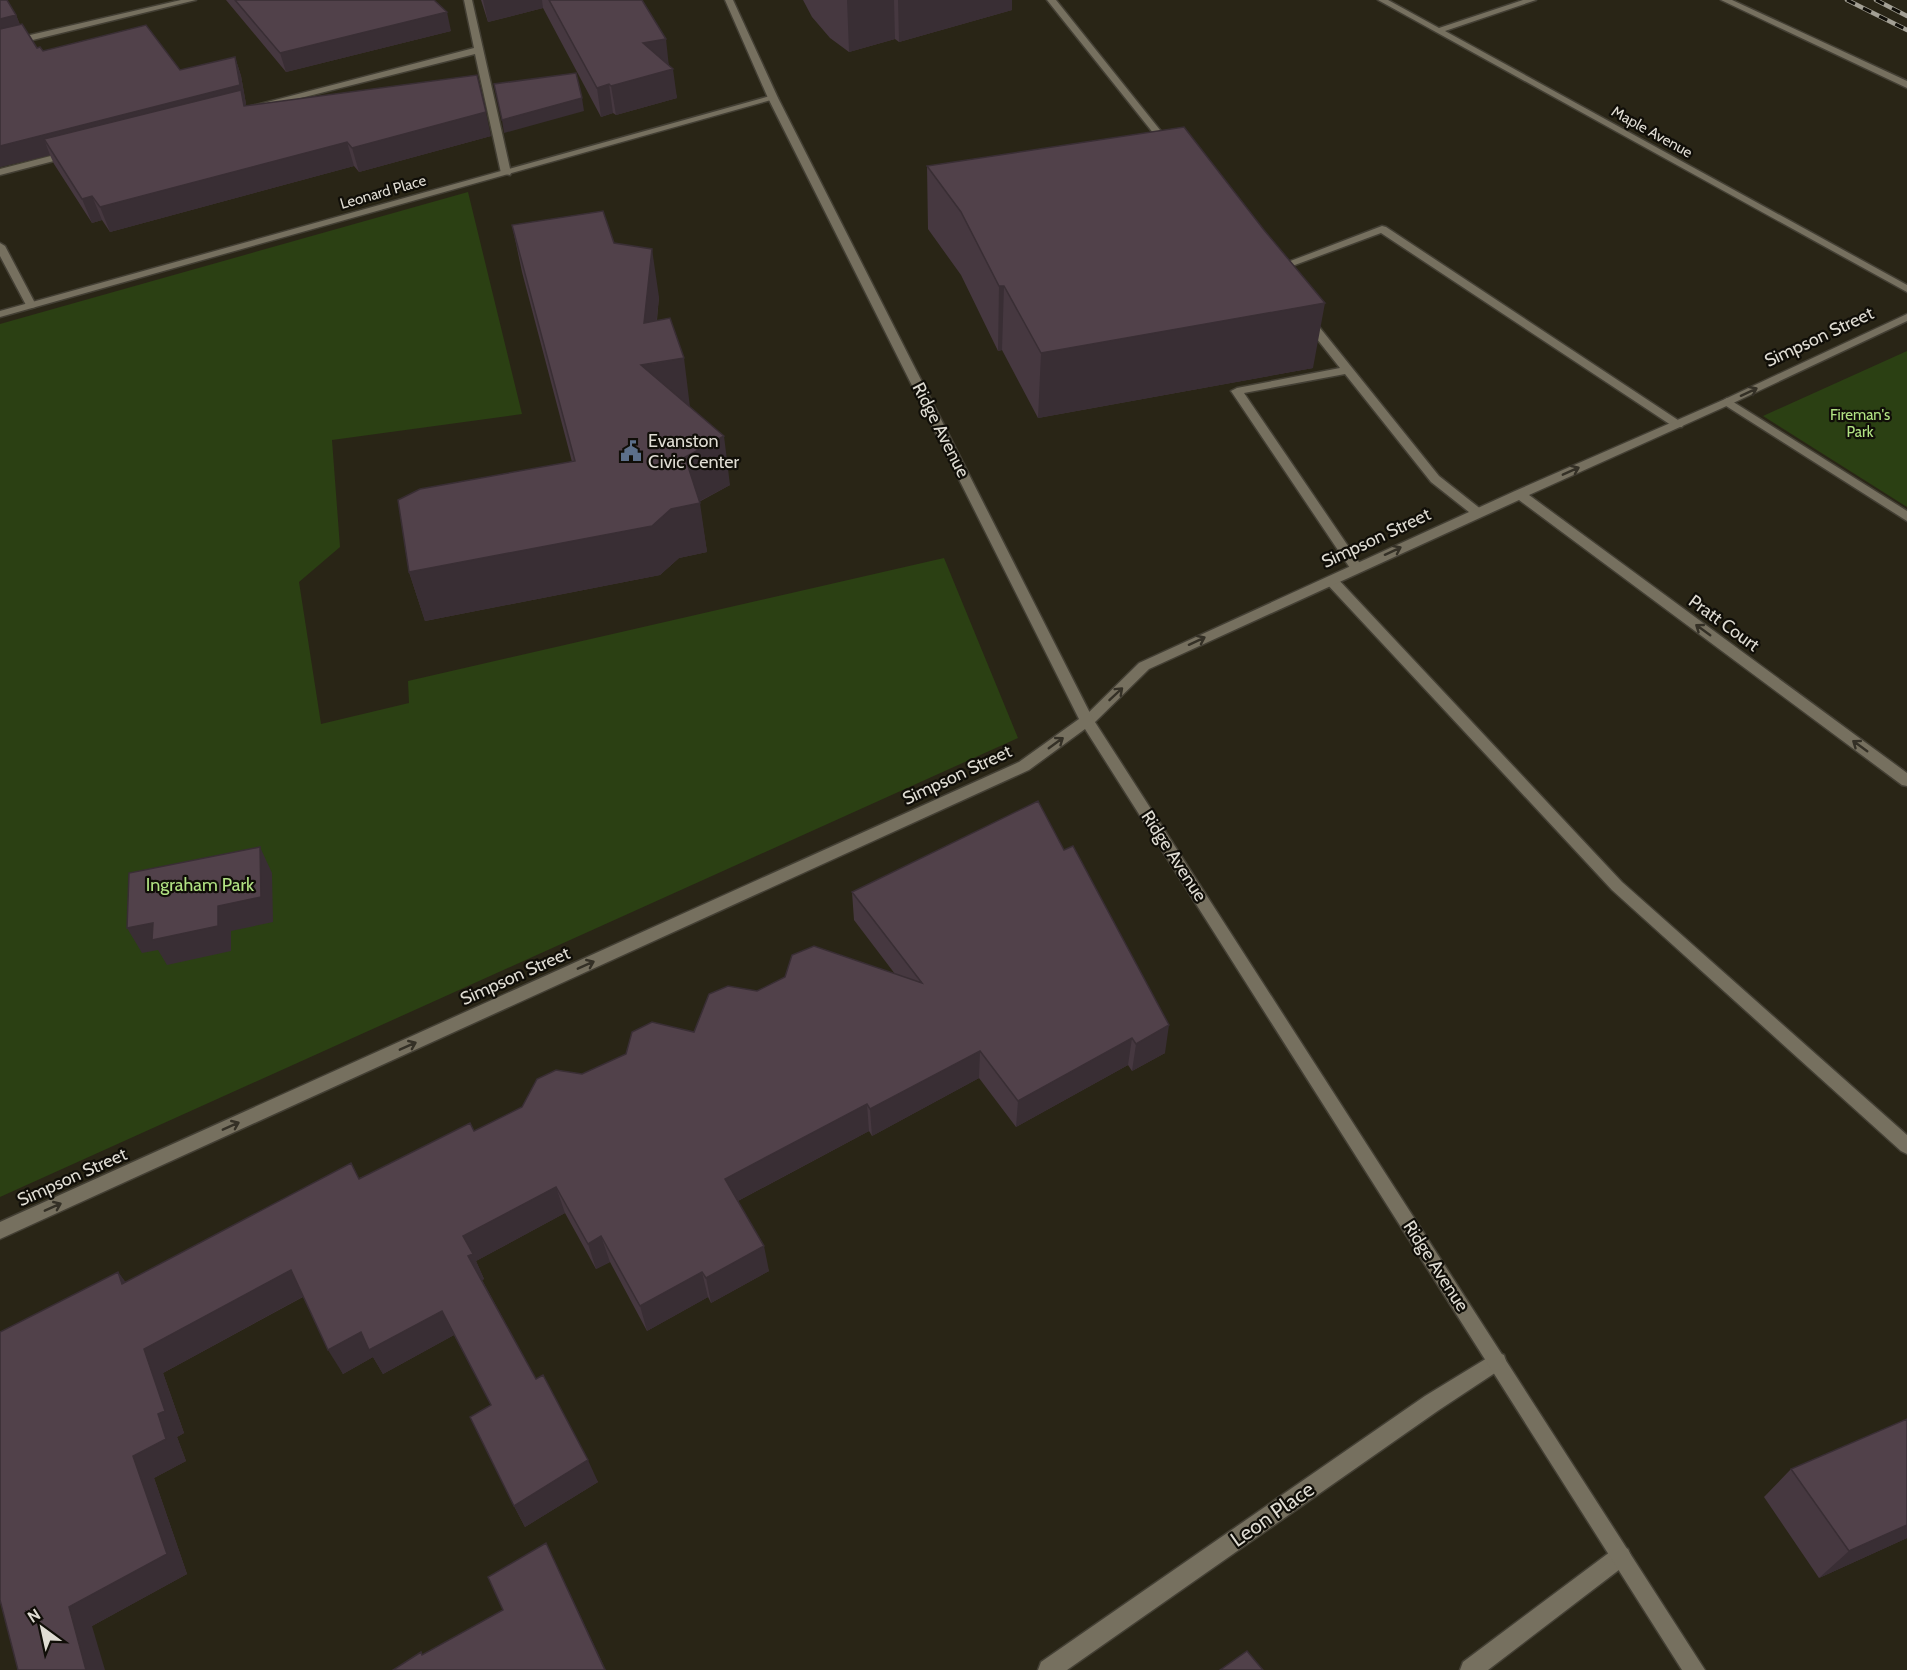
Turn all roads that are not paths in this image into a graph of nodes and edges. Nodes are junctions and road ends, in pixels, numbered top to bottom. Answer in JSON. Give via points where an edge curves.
{"nodes":[{"id":1,"x":192,"y":0,"type":"edge"},
{"id":2,"x":468,"y":0,"type":"edge"},
{"id":3,"x":729,"y":0,"type":"edge"},
{"id":4,"x":1051,"y":0,"type":"edge"},
{"id":5,"x":1382,"y":0,"type":"edge"},
{"id":6,"x":1532,"y":0,"type":"edge"},
{"id":7,"x":1725,"y":0,"type":"edge"},
{"id":8,"x":1437,"y":31,"type":"junction"},
{"id":9,"x":0,"y":45,"type":"edge"},
{"id":10,"x":479,"y":50,"type":"junction"},
{"id":11,"x":1907,"y":85,"type":"edge"},
{"id":12,"x":773,"y":98,"type":"junction"},
{"id":13,"x":239,"y":111,"type":"edge"},
{"id":14,"x":80,"y":151,"type":"edge"},
{"id":15,"x":1179,"y":159,"type":"edge"},
{"id":16,"x":0,"y":172,"type":"edge"},
{"id":17,"x":506,"y":173,"type":"junction"},
{"id":18,"x":0,"y":246,"type":"edge"},
{"id":19,"x":1268,"y":271,"type":"edge"},
{"id":20,"x":1907,"y":289,"type":"edge"},
{"id":21,"x":31,"y":305,"type":"junction"},
{"id":22,"x":1297,"y":307,"type":"edge"},
{"id":23,"x":0,"y":314,"type":"edge"},
{"id":24,"x":1907,"y":317,"type":"edge"},
{"id":25,"x":1348,"y":370,"type":"junction"},
{"id":26,"x":1727,"y":402,"type":"junction"},
{"id":27,"x":1678,"y":424,"type":"junction"},
{"id":28,"x":1519,"y":495,"type":"junction"},
{"id":29,"x":1478,"y":513,"type":"junction"},
{"id":30,"x":1907,"y":517,"type":"edge"},
{"id":31,"x":1357,"y":568,"type":"junction"},
{"id":32,"x":1331,"y":580,"type":"junction"},
{"id":33,"x":1087,"y":720,"type":"junction"},
{"id":34,"x":1907,"y":781,"type":"edge"},
{"id":35,"x":1907,"y":1146,"type":"edge"},
{"id":36,"x":0,"y":1231,"type":"edge"},
{"id":37,"x":1497,"y":1361,"type":"junction"},
{"id":38,"x":1621,"y":1556,"type":"junction"},
{"id":39,"x":1048,"y":1670,"type":"edge"},
{"id":40,"x":1471,"y":1670,"type":"edge"},
{"id":41,"x":1694,"y":1670,"type":"edge"}],
"edges":[{"from":1,"to":9,"type":"street"},
{"from":2,"to":10,"type":"street"},
{"from":3,"to":12,"type":"street","name":"Ridge Avenue"},
{"from":4,"to":15,"type":"street"},
{"from":5,"to":8,"type":"street","name":"Maple Avenue"},
{"from":6,"to":8,"type":"street"},
{"from":7,"to":11,"type":"street"},
{"from":8,"to":20,"type":"street","name":"Maple Avenue"},
{"from":10,"to":13,"type":"street"},
{"from":10,"to":17,"type":"street"},
{"from":12,"to":17,"type":"street","name":"Leonard Place"},
{"from":12,"to":33,"type":"street","name":"Ridge Avenue"},
{"from":14,"to":16,"type":"street"},
{"from":17,"to":21,"type":"street","name":"Leonard Place"},
{"from":18,"to":21,"type":"street"},
{"from":19,"to":27,"type":"street","via":[[1382,229]]},
{"from":21,"to":23,"type":"street","name":"Leonard Place"},
{"from":22,"to":25,"type":"street"},
{"from":26,"to":24,"type":"street","name":"Simpson Street","one_way":true},
{"from":25,"to":29,"type":"street","via":[[1436,479]]},
{"from":25,"to":31,"type":"street","via":[[1237,391]]},
{"from":26,"to":27,"type":"street","name":"Simpson Street"},
{"from":26,"to":30,"type":"street"},
{"from":28,"to":27,"type":"street","name":"Simpson Street","one_way":true},
{"from":28,"to":29,"type":"street","name":"Simpson Street"},
{"from":34,"to":28,"type":"street","name":"Pratt Court","one_way":true},
{"from":31,"to":29,"type":"street","name":"Simpson Street","one_way":true},
{"from":31,"to":32,"type":"street","name":"Simpson Street"},
{"from":33,"to":32,"type":"street","name":"Simpson Street","one_way":true,"via":[[1144,666]]},
{"from":32,"to":35,"type":"street","via":[[1617,886]]},
{"from":36,"to":33,"type":"street","name":"Simpson Street","one_way":true,"via":[[1024,766]]},
{"from":33,"to":37,"type":"street","name":"Ridge Avenue"},
{"from":37,"to":38,"type":"street","name":"Ridge Avenue"},
{"from":37,"to":39,"type":"street","name":"Leon Place"},
{"from":38,"to":40,"type":"street"},
{"from":38,"to":41,"type":"street","name":"Ridge Avenue"}]}
